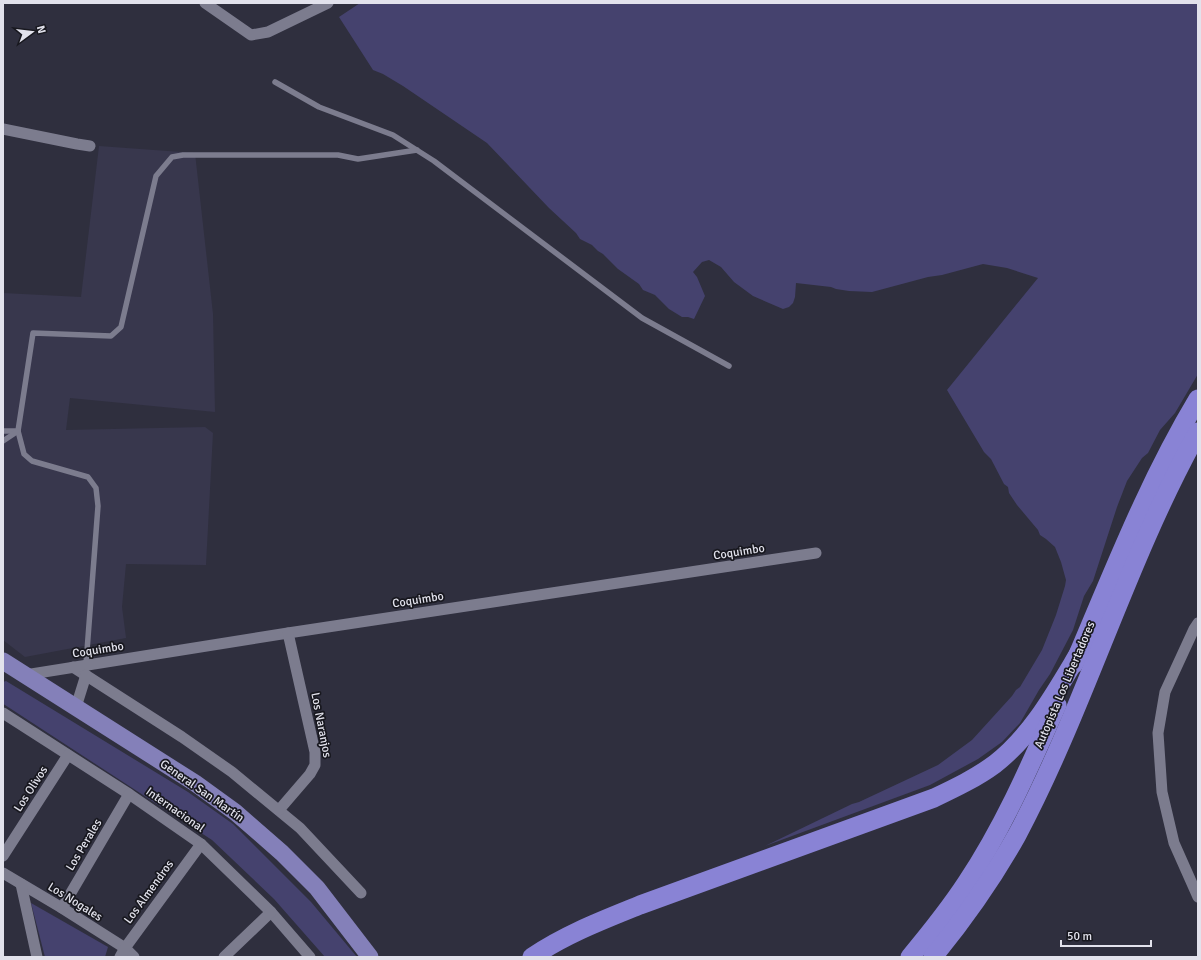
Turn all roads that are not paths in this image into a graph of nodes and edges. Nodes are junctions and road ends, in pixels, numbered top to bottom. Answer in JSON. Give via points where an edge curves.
{"nodes":[{"id":1,"x":205,"y":3,"type":"edge"},
{"id":2,"x":328,"y":3,"type":"edge"},
{"id":3,"x":275,"y":82,"type":"dead end"},
{"id":4,"x":3,"y":129,"type":"edge"},
{"id":5,"x":90,"y":146,"type":"dead end"},
{"id":6,"x":416,"y":150,"type":"junction"},
{"id":7,"x":729,"y":366,"type":"dead end"},
{"id":8,"x":1198,"y":399,"type":"edge"},
{"id":9,"x":3,"y":430,"type":"edge"},
{"id":10,"x":18,"y":431,"type":"junction"},
{"id":11,"x":1198,"y":432,"type":"edge"},
{"id":12,"x":3,"y":441,"type":"edge"},
{"id":13,"x":816,"y":553,"type":"dead end"},
{"id":14,"x":1198,"y":623,"type":"edge"},
{"id":15,"x":288,"y":633,"type":"junction"},
{"id":16,"x":1079,"y":653,"type":"junction"},
{"id":17,"x":3,"y":661,"type":"edge"},
{"id":18,"x":86,"y":670,"type":"junction"},
{"id":19,"x":24,"y":675,"type":"junction"},
{"id":20,"x":76,"y":707,"type":"junction"},
{"id":21,"x":3,"y":713,"type":"edge"},
{"id":22,"x":68,"y":755,"type":"junction"},
{"id":23,"x":129,"y":794,"type":"junction"},
{"id":24,"x":279,"y":810,"type":"junction"},
{"id":25,"x":201,"y":844,"type":"junction"},
{"id":26,"x":3,"y":856,"type":"edge"},
{"id":27,"x":3,"y":873,"type":"edge"},
{"id":28,"x":21,"y":884,"type":"junction"},
{"id":29,"x":361,"y":894,"type":"dead end"},
{"id":30,"x":1198,"y":897,"type":"edge"},
{"id":31,"x":62,"y":908,"type":"junction"},
{"id":32,"x":271,"y":912,"type":"junction"},
{"id":33,"x":123,"y":953,"type":"edge"},
{"id":34,"x":37,"y":957,"type":"edge"},
{"id":35,"x":134,"y":957,"type":"edge"},
{"id":36,"x":224,"y":957,"type":"edge"},
{"id":37,"x":310,"y":957,"type":"edge"},
{"id":38,"x":370,"y":957,"type":"edge"},
{"id":39,"x":532,"y":957,"type":"edge"},
{"id":40,"x":910,"y":957,"type":"edge"},
{"id":41,"x":933,"y":957,"type":"edge"}],
"edges":[{"from":1,"to":2,"type":"street","via":[[251,35],[268,32]]},
{"from":3,"to":6,"type":"lane","via":[[319,107],[393,135]]},
{"from":4,"to":5,"type":"street"},
{"from":6,"to":7,"type":"lane","via":[[642,318]]},
{"from":6,"to":10,"type":"lane","via":[[358,159],[338,155],[172,157],[156,176],[121,327],[111,336],[33,333]]},
{"from":8,"to":16,"type":"highway","name":"Autopista Los Libertadores","via":[[1146,494]]},
{"from":9,"to":10,"type":"lane"},
{"from":10,"to":12,"type":"lane"},
{"from":10,"to":18,"type":"lane","via":[[24,454],[32,461],[88,477],[96,488],[98,506]]},
{"from":11,"to":41,"type":"highway","name":"Autopista Los Libertadores","via":[[1154,519],[1031,807],[983,890]]},
{"from":13,"to":15,"type":"street","name":"Coquimbo"},
{"from":14,"to":30,"type":"street","via":[[1165,692],[1158,734],[1162,792],[1174,842]]},
{"from":15,"to":18,"type":"street","name":"Coquimbo"},
{"from":15,"to":24,"type":"street","name":"Los Naranjos","via":[[315,752],[315,765]]},
{"from":16,"to":39,"type":"highway","via":[[1043,712],[1012,749],[995,764],[959,786],[934,798],[633,908],[567,936]]},
{"from":16,"to":40,"type":"highway","name":"Autopista Los Libertadores","via":[[1022,783],[985,853],[948,909]]},
{"from":17,"to":19,"type":"main road","name":"General San Martín"},
{"from":18,"to":19,"type":"street","name":"Coquimbo","via":[[73,667]]},
{"from":18,"to":20,"type":"street","name":"Coquimbo"},
{"from":18,"to":24,"type":"street","via":[[232,772]]},
{"from":19,"to":20,"type":"main road","name":"General San Martín"},
{"from":20,"to":38,"type":"main road","name":"General San Martín","via":[[195,783],[235,812],[317,888]]},
{"from":21,"to":22,"type":"street","name":"Internacional"},
{"from":22,"to":23,"type":"street","name":"Internacional"},
{"from":22,"to":26,"type":"street","name":"Los Olivos"},
{"from":23,"to":25,"type":"street","name":"Internacional"},
{"from":23,"to":31,"type":"street","name":"Los Perales"},
{"from":24,"to":29,"type":"street","via":[[300,828]]},
{"from":25,"to":32,"type":"street","name":"Internacional"},
{"from":25,"to":33,"type":"street","name":"Los Almendros"},
{"from":27,"to":28,"type":"street","name":"Los Nogales"},
{"from":28,"to":31,"type":"street","name":"Los Nogales"},
{"from":28,"to":34,"type":"street"},
{"from":31,"to":33,"type":"street","name":"Los Nogales"},
{"from":32,"to":36,"type":"street"},
{"from":32,"to":37,"type":"street","name":"Internacional"},
{"from":33,"to":35,"type":"street","name":"Los Nogales"}]}
